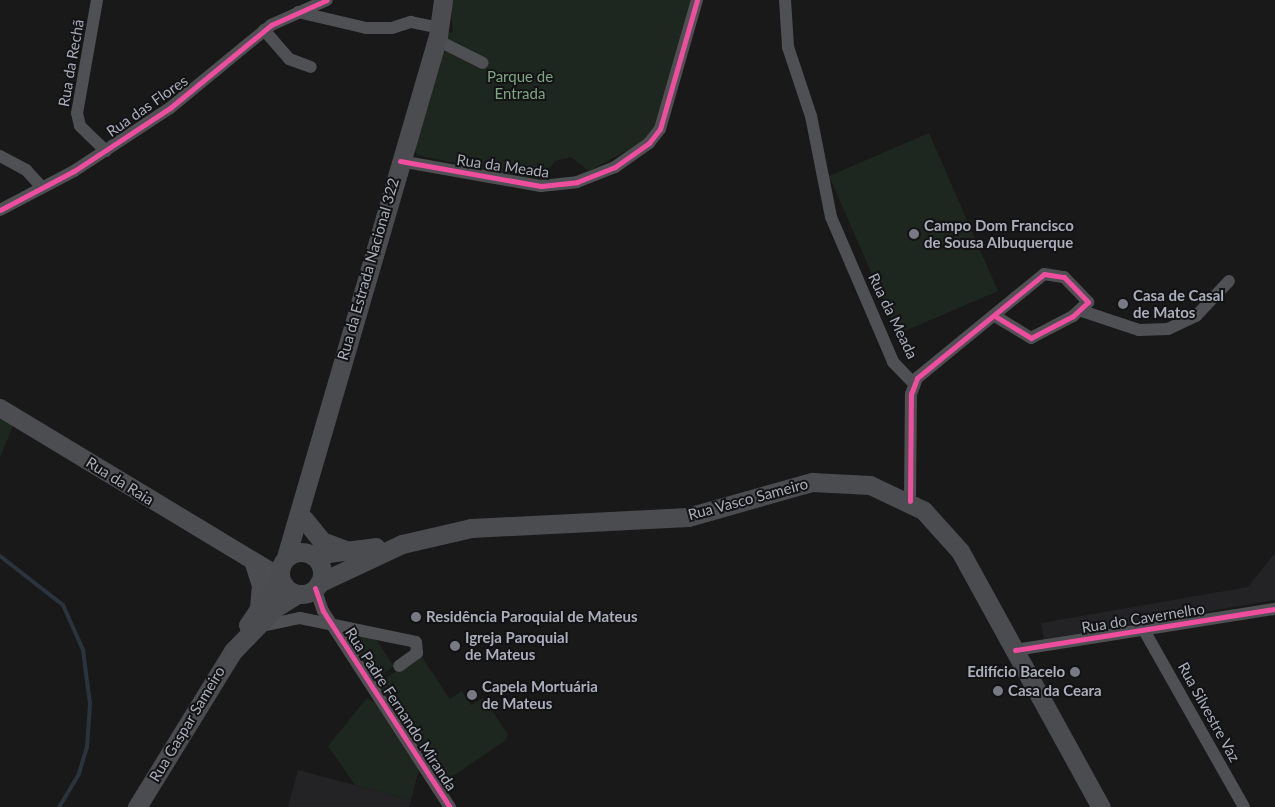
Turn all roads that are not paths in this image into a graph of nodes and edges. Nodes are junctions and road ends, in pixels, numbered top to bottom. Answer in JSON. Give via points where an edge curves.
{"nodes":[{"id":1,"x":97,"y":0,"type":"edge"},
{"id":2,"x":328,"y":0,"type":"edge"},
{"id":3,"x":443,"y":0,"type":"edge"},
{"id":4,"x":697,"y":0,"type":"edge"},
{"id":5,"x":785,"y":0,"type":"edge"},
{"id":6,"x":298,"y":12,"type":"junction"},
{"id":7,"x":264,"y":30,"type":"junction"},
{"id":8,"x":438,"y":34,"type":"junction"},
{"id":9,"x":483,"y":63,"type":"dead end"},
{"id":10,"x":311,"y":67,"type":"dead end"},
{"id":11,"x":106,"y":151,"type":"junction"},
{"id":12,"x":0,"y":156,"type":"edge"},
{"id":13,"x":400,"y":161,"type":"junction"},
{"id":14,"x":41,"y":186,"type":"junction"},
{"id":15,"x":0,"y":210,"type":"edge"},
{"id":16,"x":1229,"y":281,"type":"dead end"},
{"id":17,"x":1082,"y":310,"type":"junction"},
{"id":18,"x":995,"y":316,"type":"junction"},
{"id":19,"x":913,"y":383,"type":"junction"},
{"id":20,"x":0,"y":408,"type":"edge"},
{"id":21,"x":306,"y":479,"type":"junction"},
{"id":22,"x":910,"y":501,"type":"junction"},
{"id":23,"x":304,"y":519,"type":"junction"},
{"id":24,"x":402,"y":544,"type":"junction"},
{"id":25,"x":346,"y":550,"type":"junction"},
{"id":26,"x":308,"y":553,"type":"junction"},
{"id":27,"x":239,"y":555,"type":"junction"},
{"id":28,"x":254,"y":564,"type":"junction"},
{"id":29,"x":283,"y":568,"type":"junction"},
{"id":30,"x":309,"y":590,"type":"junction"},
{"id":31,"x":259,"y":606,"type":"junction"},
{"id":32,"x":1275,"y":609,"type":"edge"},
{"id":33,"x":332,"y":624,"type":"junction"},
{"id":34,"x":1146,"y":632,"type":"junction"},
{"id":35,"x":240,"y":642,"type":"junction"},
{"id":36,"x":1015,"y":650,"type":"junction"},
{"id":37,"x":399,"y":666,"type":"dead end"},
{"id":38,"x":137,"y":807,"type":"edge"},
{"id":39,"x":450,"y":807,"type":"edge"},
{"id":40,"x":1101,"y":807,"type":"edge"},
{"id":41,"x":1244,"y":807,"type":"edge"}],
"edges":[{"from":1,"to":11,"type":"street","name":"Rua da Rechã","via":[[77,113],[80,126]]},
{"from":2,"to":6,"type":"street","name":"Rua das Flores"},
{"from":3,"to":8,"type":"main road","name":"Rua da Estrada Nacional 322"},
{"from":4,"to":13,"type":"street","name":"Rua da Meada","via":[[660,129],[645,147],[615,167],[577,182],[541,186]]},
{"from":5,"to":19,"type":"street","name":"Rua da Meada","via":[[788,47],[810,116],[831,217],[893,362]]},
{"from":6,"to":7,"type":"street","name":"Rua das Flores"},
{"from":6,"to":8,"type":"street","via":[[370,28],[411,22]]},
{"from":7,"to":10,"type":"street","via":[[289,59]]},
{"from":7,"to":11,"type":"street","name":"Rua das Flores","via":[[184,98]]},
{"from":8,"to":9,"type":"street"},
{"from":8,"to":13,"type":"main road","name":"Rua da Estrada Nacional 322"},
{"from":11,"to":14,"type":"street","name":"Rua das Flores"},
{"from":12,"to":14,"type":"street","via":[[21,166]]},
{"from":13,"to":21,"type":"main road","name":"Rua da Estrada Nacional 322"},
{"from":14,"to":15,"type":"street","name":"Rua das Flores"},
{"from":16,"to":17,"type":"street","via":[[1196,316],[1168,328],[1139,330]]},
{"from":17,"to":18,"type":"street","via":[[1031,338]]},
{"from":17,"to":18,"type":"street","via":[[1088,304],[1084,296],[1064,277],[1047,273]]},
{"from":18,"to":19,"type":"street"},
{"from":19,"to":22,"type":"street"},
{"from":20,"to":27,"type":"main road","name":"Rua da Raia"},
{"from":21,"to":23,"type":"main road"},
{"from":21,"to":29,"type":"main road"},
{"from":22,"to":24,"type":"main road","name":"Rua Vasco Sameiro","via":[[870,484],[812,482],[688,517],[512,523]]},
{"from":22,"to":36,"type":"main road","name":"Rua Vasco Sameiro","via":[[960,550]]},
{"from":23,"to":25,"type":"main road","via":[[322,541]]},
{"from":23,"to":26,"type":"main road"},
{"from":24,"to":25,"type":"main road"},
{"from":24,"to":30,"type":"main road"},
{"from":25,"to":26,"type":"main road"},
{"from":26,"to":29,"type":"main road"},
{"from":26,"to":30,"type":"main road","via":[[322,570]]},
{"from":27,"to":28,"type":"main road","name":"Rua da Raia"},
{"from":27,"to":29,"type":"main road"},
{"from":28,"to":29,"type":"main road","name":"Rua da Raia"},
{"from":28,"to":31,"type":"main road","via":[[262,585]]},
{"from":29,"to":30,"type":"main road"},
{"from":29,"to":31,"type":"main road"},
{"from":30,"to":33,"type":"street","name":"Rua Padre Fernando Miranda"},
{"from":30,"to":35,"type":"main road"},
{"from":31,"to":35,"type":"main road"},
{"from":32,"to":34,"type":"street","name":"Rua do Cavernelho"},
{"from":33,"to":35,"type":"street","via":[[280,619]]},
{"from":33,"to":37,"type":"street","via":[[416,642],[417,653]]},
{"from":33,"to":39,"type":"street","name":"Rua Padre Fernando Miranda"},
{"from":34,"to":36,"type":"street","name":"Rua do Cavernelho"},
{"from":34,"to":41,"type":"street","name":"Rua Silvestre Vaz"},
{"from":35,"to":38,"type":"main road","name":"Rua Gaspar Sameiro"},
{"from":36,"to":40,"type":"main road","name":"Rua Vasco Sameiro"}]}
